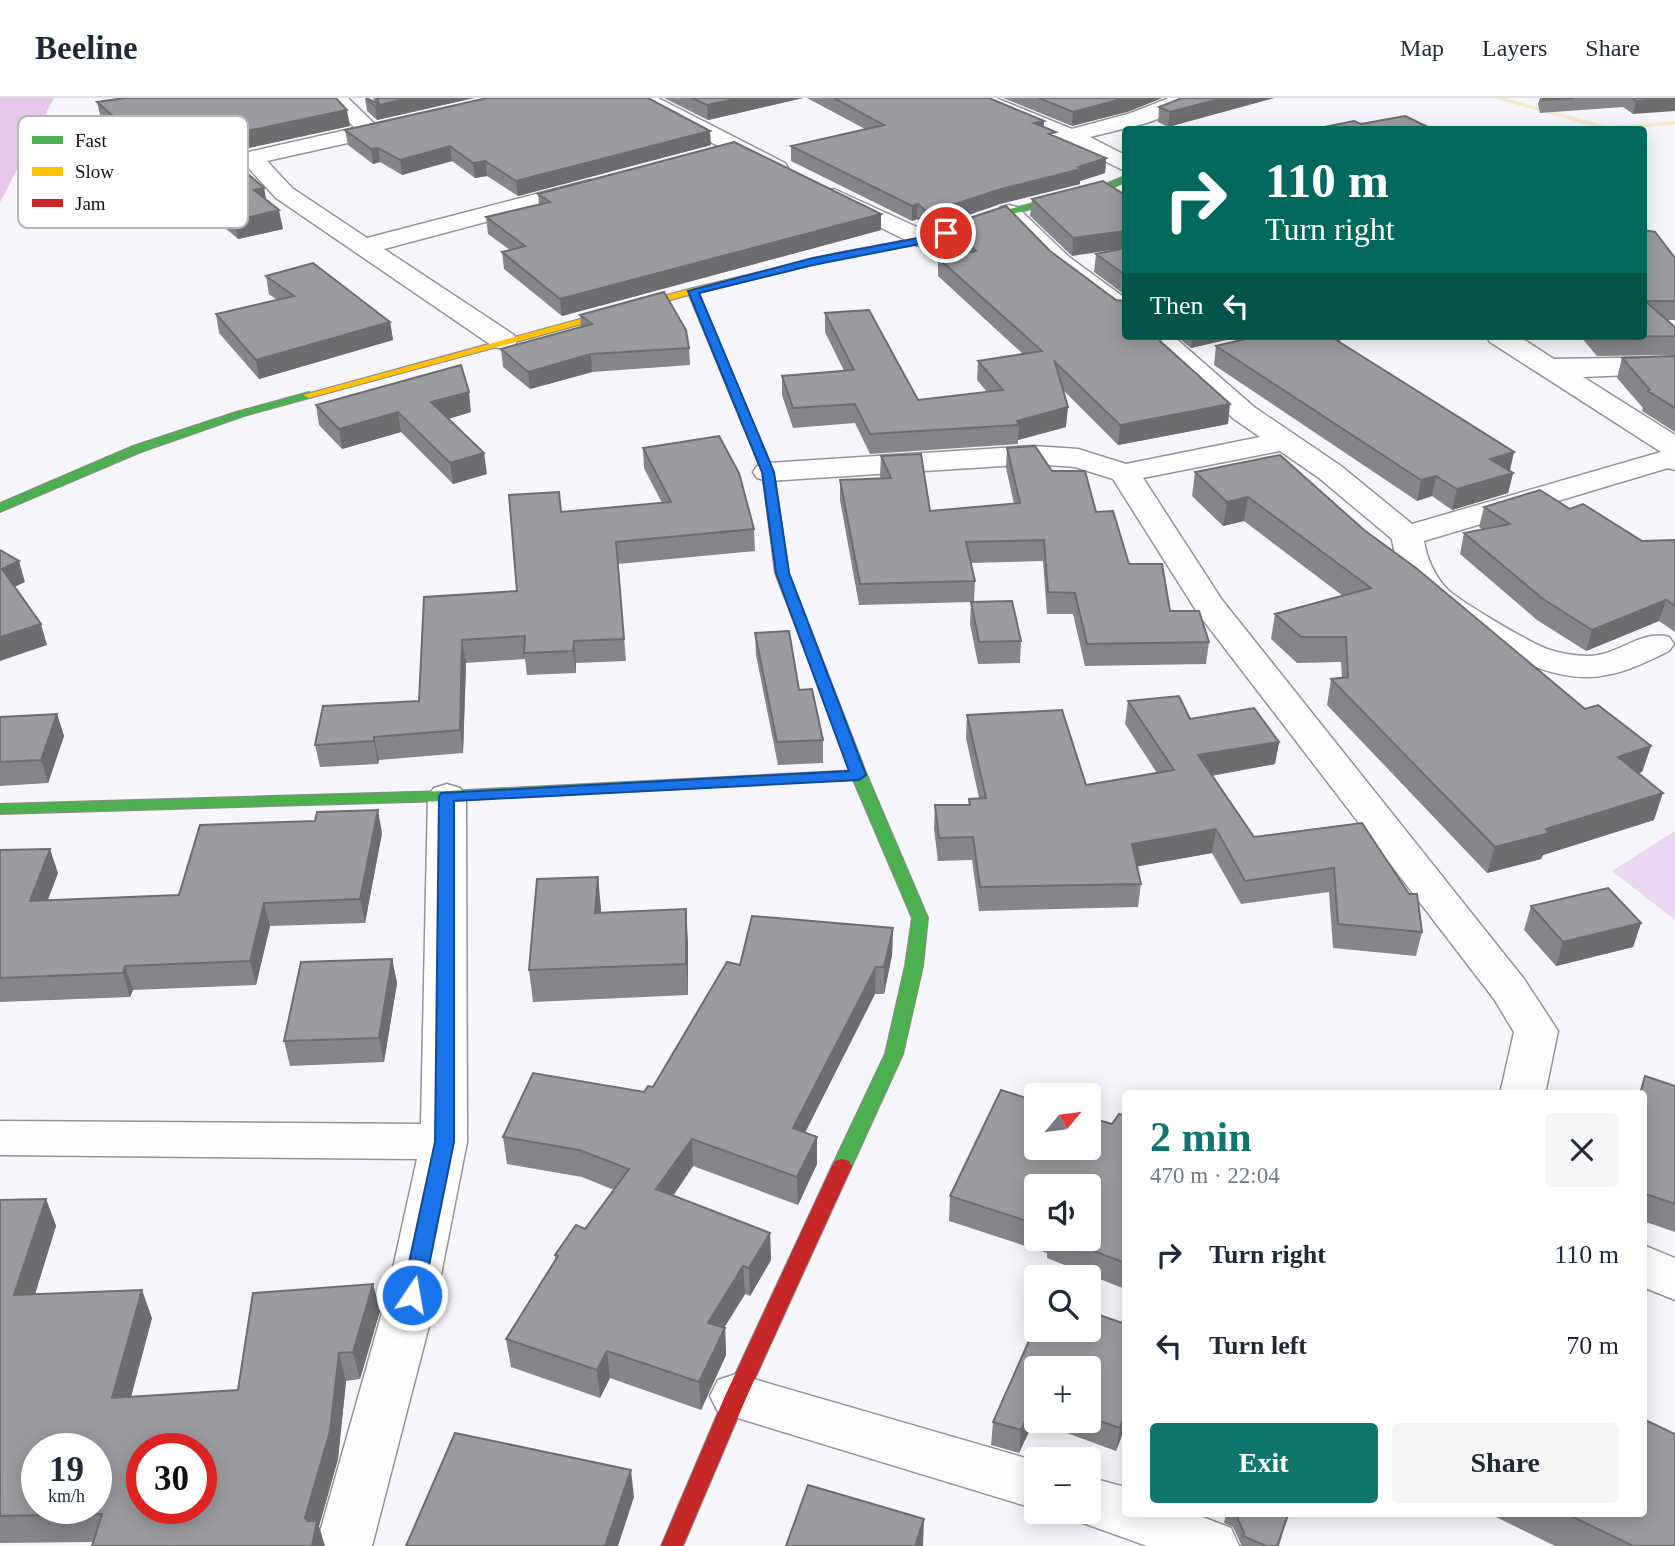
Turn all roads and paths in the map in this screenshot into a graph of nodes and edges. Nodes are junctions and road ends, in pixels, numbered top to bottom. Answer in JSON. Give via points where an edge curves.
{"nodes":[{"id":1,"x":336,"y":98,"type":"edge"},
{"id":2,"x":642,"y":98,"type":"edge"},
{"id":3,"x":978,"y":98,"type":"edge"},
{"id":4,"x":1177,"y":103,"type":"edge"},
{"id":5,"x":395,"y":125,"type":"edge"},
{"id":6,"x":371,"y":131,"type":"junction"},
{"id":7,"x":1075,"y":138,"type":"junction"},
{"id":8,"x":738,"y":148,"type":"junction"},
{"id":9,"x":711,"y":155,"type":"edge"},
{"id":10,"x":1122,"y":162,"type":"edge"},
{"id":11,"x":618,"y":180,"type":"edge"},
{"id":12,"x":1122,"y":180,"type":"edge"},
{"id":13,"x":1009,"y":212,"type":"junction"},
{"id":14,"x":925,"y":240,"type":"junction"},
{"id":15,"x":366,"y":246,"type":"junction"},
{"id":16,"x":1102,"y":261,"type":"edge"},
{"id":17,"x":1067,"y":267,"type":"junction"},
{"id":18,"x":693,"y":291,"type":"junction"},
{"id":19,"x":1122,"y":308,"type":"edge"},
{"id":20,"x":1161,"y":340,"type":"edge"},
{"id":21,"x":1505,"y":340,"type":"edge"},
{"id":22,"x":504,"y":341,"type":"junction"},
{"id":23,"x":1218,"y":352,"type":"edge"},
{"id":24,"x":1183,"y":361,"type":"junction"},
{"id":25,"x":1675,"y":365,"type":"edge"},
{"id":26,"x":1547,"y":367,"type":"junction"},
{"id":27,"x":1285,"y":441,"type":"junction"},
{"id":28,"x":1675,"y":448,"type":"edge"},
{"id":29,"x":1675,"y":461,"type":"edge"},
{"id":30,"x":768,"y":472,"type":"junction"},
{"id":31,"x":1124,"y":473,"type":"junction"},
{"id":32,"x":0,"y":508,"type":"edge"},
{"id":33,"x":1407,"y":536,"type":"junction"},
{"id":34,"x":1657,"y":644,"type":"dead end"},
{"id":35,"x":859,"y":775,"type":"junction"},
{"id":36,"x":447,"y":796,"type":"junction"},
{"id":37,"x":0,"y":809,"type":"edge"},
{"id":38,"x":1523,"y":1090,"type":"edge"},
{"id":39,"x":0,"y":1138,"type":"edge"},
{"id":40,"x":444,"y":1142,"type":"junction"},
{"id":41,"x":1647,"y":1267,"type":"edge"},
{"id":42,"x":1675,"y":1280,"type":"edge"},
{"id":43,"x":736,"y":1396,"type":"junction"},
{"id":44,"x":1024,"y":1481,"type":"edge"},
{"id":45,"x":1101,"y":1505,"type":"edge"},
{"id":46,"x":1122,"y":1511,"type":"edge"},
{"id":47,"x":1138,"y":1517,"type":"edge"},
{"id":48,"x":344,"y":1546,"type":"edge"},
{"id":49,"x":672,"y":1546,"type":"edge"},
{"id":50,"x":1211,"y":1546,"type":"edge"}],
"edges":[{"from":1,"to":6,"type":"street"},
{"from":2,"to":8,"type":"street"},
{"from":3,"to":7,"type":"street"},
{"from":4,"to":7,"type":"street"},
{"from":5,"to":6,"type":"street"},
{"from":6,"to":15,"type":"street","via":[[252,158],[284,193]]},
{"from":7,"to":10,"type":"street"},
{"from":8,"to":9,"type":"street"},
{"from":8,"to":14,"type":"street"},
{"from":11,"to":15,"type":"street"},
{"from":12,"to":13,"type":"street"},
{"from":13,"to":14,"type":"street"},
{"from":13,"to":17,"type":"street"},
{"from":14,"to":18,"type":"street","via":[[813,261]]},
{"from":15,"to":22,"type":"street"},
{"from":16,"to":17,"type":"street"},
{"from":17,"to":19,"type":"street"},
{"from":18,"to":22,"type":"street"},
{"from":18,"to":30,"type":"street"},
{"from":20,"to":24,"type":"street"},
{"from":21,"to":26,"type":"street"},
{"from":22,"to":32,"type":"street","via":[[240,414],[137,449]]},
{"from":23,"to":24,"type":"street"},
{"from":24,"to":27,"type":"street"},
{"from":25,"to":26,"type":"street"},
{"from":26,"to":28,"type":"street"},
{"from":27,"to":31,"type":"street"},
{"from":27,"to":33,"type":"street","via":[[1331,472]]},
{"from":29,"to":33,"type":"street","via":[[1667,459]]},
{"from":30,"to":31,"type":"street","via":[[1034,455],[1078,458]]},
{"from":30,"to":35,"type":"street","via":[[782,573]]},
{"from":31,"to":38,"type":"street","via":[[1209,605],[1509,989],[1536,1031]]},
{"from":33,"to":34,"type":"street","via":[[1412,560],[1436,596],[1538,658],[1586,667],[1614,664]]},
{"from":35,"to":36,"type":"street"},
{"from":35,"to":43,"type":"street","via":[[919,918],[914,966],[894,1054]]},
{"from":36,"to":37,"type":"street"},
{"from":36,"to":40,"type":"street"},
{"from":39,"to":40,"type":"street"},
{"from":40,"to":48,"type":"street","via":[[412,1295]]},
{"from":41,"to":42,"type":"street"},
{"from":43,"to":44,"type":"street"},
{"from":43,"to":49,"type":"street"},
{"from":45,"to":46,"type":"street"},
{"from":47,"to":50,"type":"street"}]}
